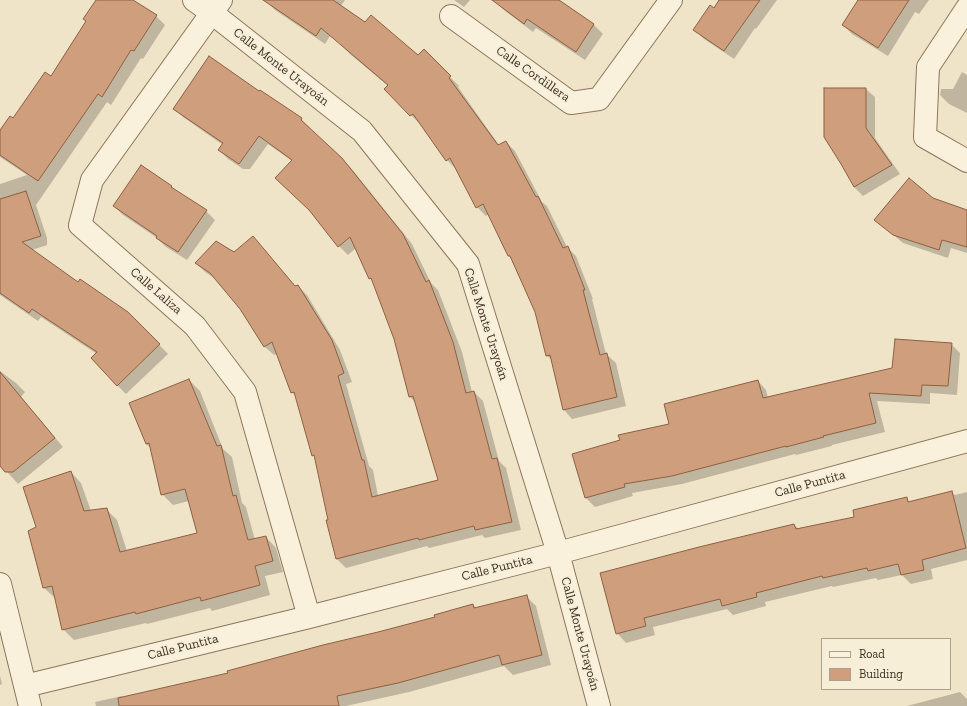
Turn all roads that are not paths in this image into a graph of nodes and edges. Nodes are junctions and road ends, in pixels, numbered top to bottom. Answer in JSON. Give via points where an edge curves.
{"nodes":[{"id":1,"x":194,"y":0,"type":"edge"},
{"id":2,"x":671,"y":0,"type":"edge"},
{"id":3,"x":217,"y":6,"type":"edge"},
{"id":4,"x":967,"y":8,"type":"edge"},
{"id":5,"x":451,"y":16,"type":"dead end"},
{"id":6,"x":967,"y":160,"type":"edge"},
{"id":7,"x":967,"y":441,"type":"edge"},
{"id":8,"x":558,"y":553,"type":"junction"},
{"id":9,"x":0,"y":584,"type":"edge"},
{"id":10,"x":309,"y":617,"type":"junction"},
{"id":11,"x":27,"y":696,"type":"edge"},
{"id":12,"x":599,"y":706,"type":"edge"}],
"edges":[{"from":1,"to":3,"type":"street","name":"Calle Monte Urayoán"},
{"from":2,"to":5,"type":"street","name":"Calle Cordillera","via":[[599,98],[571,103]]},
{"from":3,"to":8,"type":"street","name":"Calle Monte Urayoán","via":[[362,130],[468,264]]},
{"from":3,"to":10,"type":"street","name":"Calle Laliza","via":[[92,180],[80,225],[195,326],[245,392]]},
{"from":4,"to":6,"type":"street","via":[[928,66],[925,137]]},
{"from":7,"to":8,"type":"street","name":"Calle Puntita"},
{"from":8,"to":10,"type":"street","name":"Calle Puntita"},
{"from":8,"to":12,"type":"street","name":"Calle Monte Urayoán"},
{"from":9,"to":11,"type":"street"},
{"from":10,"to":11,"type":"street","name":"Calle Puntita"}]}
